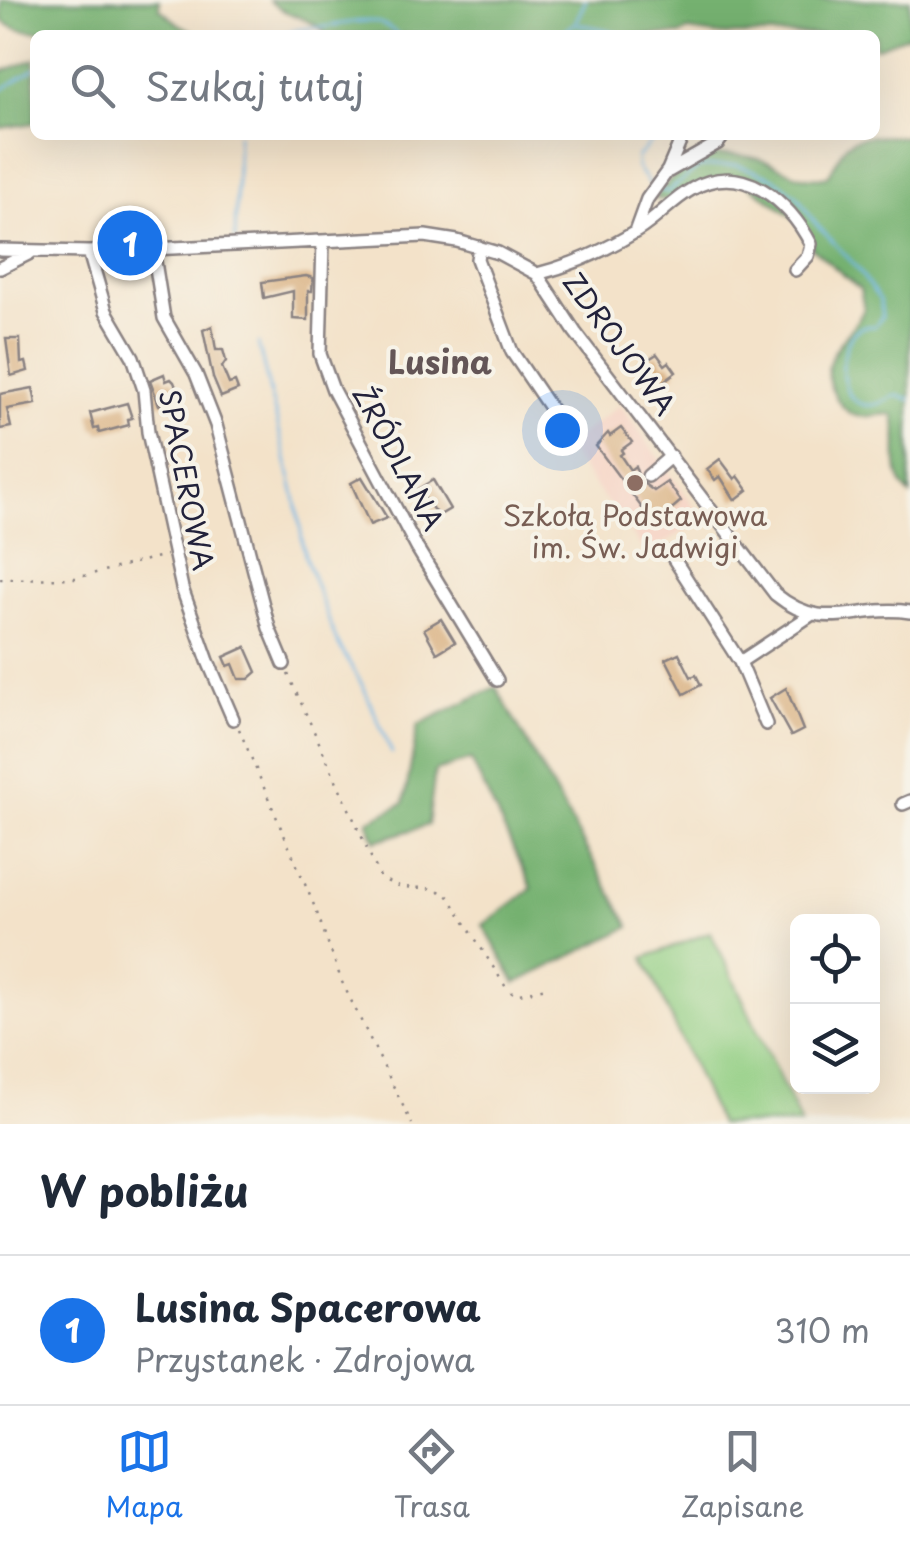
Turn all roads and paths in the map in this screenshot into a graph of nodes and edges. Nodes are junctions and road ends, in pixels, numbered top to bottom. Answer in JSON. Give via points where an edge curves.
{"nodes":[{"id":1,"x":680,"y":140,"type":"edge"},
{"id":2,"x":717,"y":140,"type":"edge"},
{"id":3,"x":659,"y":183,"type":"junction"},
{"id":4,"x":635,"y":232,"type":"junction"},
{"id":5,"x":323,"y":241,"type":"junction"},
{"id":6,"x":479,"y":246,"type":"junction"},
{"id":7,"x":153,"y":249,"type":"junction"},
{"id":8,"x":0,"y":250,"type":"edge"},
{"id":9,"x":89,"y":252,"type":"junction"},
{"id":10,"x":30,"y":253,"type":"junction"},
{"id":11,"x":0,"y":268,"type":"edge"},
{"id":12,"x":795,"y":270,"type":"dead end"},
{"id":13,"x":536,"y":274,"type":"junction"},
{"id":14,"x":567,"y":433,"type":"dead end"},
{"id":15,"x":671,"y":456,"type":"junction"},
{"id":16,"x":648,"y":476,"type":"dead end"},
{"id":17,"x":174,"y":552,"type":"junction"},
{"id":18,"x":670,"y":553,"type":"dead end"},
{"id":19,"x":0,"y":579,"type":"edge"},
{"id":20,"x":910,"y":612,"type":"edge"},
{"id":21,"x":811,"y":615,"type":"junction"},
{"id":22,"x":740,"y":662,"type":"junction"},
{"id":23,"x":284,"y":664,"type":"joint"},
{"id":24,"x":497,"y":680,"type":"dead end"},
{"id":25,"x":233,"y":719,"type":"joint"},
{"id":26,"x":766,"y":724,"type":"dead end"},
{"id":27,"x":546,"y":988,"type":"dead end"},
{"id":28,"x":412,"y":1124,"type":"edge"}],
"edges":[{"from":1,"to":3,"type":"street"},
{"from":2,"to":3,"type":"street"},
{"from":3,"to":4,"type":"street"},
{"from":4,"to":12,"type":"street","via":[[692,189],[729,178],[779,199],[799,220],[811,244]]},
{"from":4,"to":13,"type":"street","via":[[571,265]]},
{"from":5,"to":6,"type":"street","name":"ZDROJOWA","via":[[425,236]]},
{"from":5,"to":7,"type":"street","name":"ZDROJOWA"},
{"from":5,"to":24,"type":"street","name":"ŹRÓDLANA","via":[[320,354],[333,390]]},
{"from":6,"to":13,"type":"street","name":"ZDROJOWA"},
{"from":6,"to":14,"type":"street","via":[[477,259],[507,342]]},
{"from":7,"to":9,"type":"street","name":"ZDROJOWA"},
{"from":7,"to":23,"type":"street","via":[[164,318],[216,424]]},
{"from":8,"to":10,"type":"street","name":"ZDROJOWA"},
{"from":9,"to":10,"type":"street","name":"ZDROJOWA"},
{"from":9,"to":17,"type":"street","name":"SPACEROWA","via":[[106,311],[144,390]]},
{"from":10,"to":11,"type":"street","name":"ZDROJOWA"},
{"from":13,"to":15,"type":"street","name":"ZDROJOWA"},
{"from":15,"to":16,"type":"street"},
{"from":15,"to":21,"type":"street","name":"ZDROJOWA","via":[[775,594]]},
{"from":17,"to":19,"type":"path","via":[[76,578]]},
{"from":17,"to":25,"type":"street","name":"SPACEROWA","via":[[192,619]]},
{"from":18,"to":22,"type":"street"},
{"from":20,"to":21,"type":"street"},
{"from":21,"to":22,"type":"street"},
{"from":22,"to":26,"type":"street"},
{"from":23,"to":27,"type":"path","via":[[380,877],[395,888],[439,889],[449,897],[516,996]]},
{"from":25,"to":28,"type":"path","via":[[342,982]]}]}
